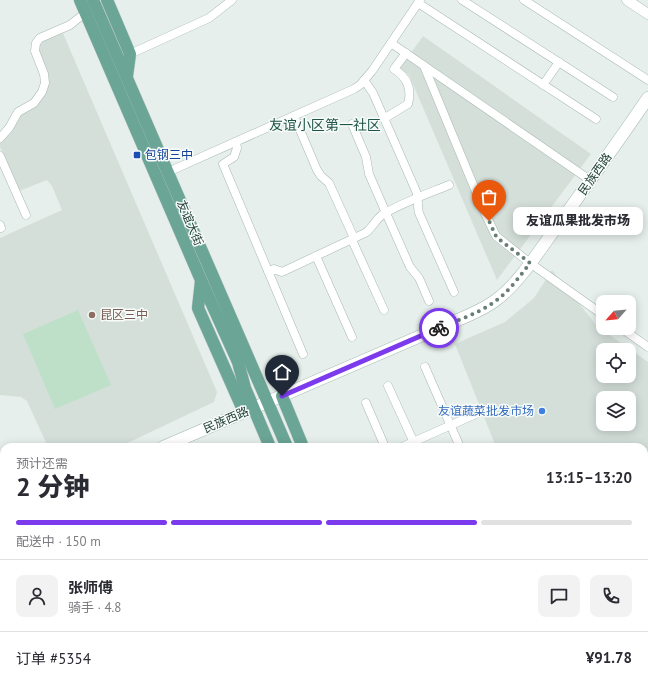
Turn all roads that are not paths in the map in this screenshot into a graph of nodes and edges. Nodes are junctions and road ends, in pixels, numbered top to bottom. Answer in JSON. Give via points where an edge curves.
{"nodes":[{"id":1,"x":80,"y":0,"type":"edge"},
{"id":2,"x":94,"y":0,"type":"edge"},
{"id":3,"x":107,"y":0,"type":"edge"},
{"id":4,"x":232,"y":0,"type":"edge"},
{"id":5,"x":462,"y":0,"type":"edge"},
{"id":6,"x":524,"y":0,"type":"edge"},
{"id":7,"x":627,"y":0,"type":"edge"},
{"id":8,"x":419,"y":2,"type":"edge"},
{"id":9,"x":85,"y":13,"type":"junction"},
{"id":10,"x":648,"y":14,"type":"edge"},
{"id":11,"x":392,"y":43,"type":"junction"},
{"id":12,"x":406,"y":53,"type":"junction"},
{"id":13,"x":130,"y":54,"type":"junction"},
{"id":14,"x":559,"y":62,"type":"junction"},
{"id":15,"x":424,"y":66,"type":"junction"},
{"id":16,"x":126,"y":76,"type":"junction"},
{"id":17,"x":364,"y":80,"type":"junction"},
{"id":18,"x":648,"y":80,"type":"edge"},
{"id":19,"x":543,"y":85,"type":"junction"},
{"id":20,"x":613,"y":97,"type":"dead end"},
{"id":21,"x":648,"y":98,"type":"edge"},
{"id":22,"x":294,"y":116,"type":"junction"},
{"id":23,"x":384,"y":118,"type":"junction"},
{"id":24,"x":596,"y":119,"type":"dead end"},
{"id":25,"x":352,"y":124,"type":"dead end"},
{"id":26,"x":0,"y":138,"type":"edge"},
{"id":27,"x":236,"y":142,"type":"junction"},
{"id":28,"x":0,"y":156,"type":"edge"},
{"id":29,"x":168,"y":172,"type":"junction"},
{"id":30,"x":590,"y":180,"type":"junction"},
{"id":31,"x":449,"y":185,"type":"dead end"},
{"id":32,"x":418,"y":197,"type":"junction"},
{"id":33,"x":386,"y":213,"type":"junction"},
{"id":34,"x":26,"y":215,"type":"dead end"},
{"id":35,"x":353,"y":239,"type":"junction"},
{"id":36,"x":316,"y":256,"type":"junction"},
{"id":37,"x":530,"y":263,"type":"junction"},
{"id":38,"x":268,"y":271,"type":"junction"},
{"id":39,"x":201,"y":280,"type":"junction"},
{"id":40,"x":454,"y":292,"type":"dead end"},
{"id":41,"x":429,"y":301,"type":"dead end"},
{"id":42,"x":384,"y":310,"type":"dead end"},
{"id":43,"x":596,"y":310,"type":"edge"},
{"id":44,"x":631,"y":335,"type":"edge"},
{"id":45,"x":352,"y":338,"type":"dead end"},
{"id":46,"x":648,"y":347,"type":"edge"},
{"id":47,"x":303,"y":354,"type":"dead end"},
{"id":48,"x":243,"y":360,"type":"junction"},
{"id":49,"x":425,"y":367,"type":"dead end"},
{"id":50,"x":388,"y":386,"type":"dead end"},
{"id":51,"x":282,"y":396,"type":"junction"},
{"id":52,"x":267,"y":402,"type":"junction"},
{"id":53,"x":366,"y":403,"type":"dead end"},
{"id":54,"x":487,"y":409,"type":"dead end"},
{"id":55,"x":248,"y":410,"type":"junction"},
{"id":56,"x":450,"y":425,"type":"junction"},
{"id":57,"x":172,"y":443,"type":"edge"},
{"id":58,"x":268,"y":443,"type":"edge"},
{"id":59,"x":282,"y":443,"type":"edge"},
{"id":60,"x":301,"y":443,"type":"edge"},
{"id":61,"x":383,"y":443,"type":"edge"},
{"id":62,"x":414,"y":443,"type":"edge"},
{"id":63,"x":416,"y":443,"type":"edge"},
{"id":64,"x":458,"y":443,"type":"edge"}],
"edges":[{"from":1,"to":9,"type":"main road","name":"友谊大街"},
{"from":2,"to":16,"type":"main road","name":"友谊大街"},
{"from":3,"to":13,"type":"main road"},
{"from":4,"to":13,"type":"street","via":[[209,18]]},
{"from":5,"to":14,"type":"street"},
{"from":6,"to":18,"type":"street"},
{"from":7,"to":10,"type":"street"},
{"from":8,"to":11,"type":"street"},
{"from":8,"to":19,"type":"street"},
{"from":9,"to":26,"type":"street","via":[[70,25],[36,42],[35,51],[44,74],[42,92],[34,103],[18,112]]},
{"from":9,"to":39,"type":"main road","name":"友谊大街"},
{"from":11,"to":12,"type":"street"},
{"from":11,"to":17,"type":"street"},
{"from":12,"to":15,"type":"street"},
{"from":12,"to":23,"type":"street","via":[[394,69],[404,76],[411,93],[408,104]]},
{"from":13,"to":16,"type":"main road"},
{"from":14,"to":19,"type":"street"},
{"from":14,"to":20,"type":"street"},
{"from":15,"to":30,"type":"street"},
{"from":15,"to":37,"type":"street","via":[[493,231],[500,240]]},
{"from":16,"to":29,"type":"main road","name":"友谊大街"},
{"from":17,"to":22,"type":"street","via":[[347,93]]},
{"from":17,"to":23,"type":"street","via":[[372,90]]},
{"from":19,"to":24,"type":"street"},
{"from":21,"to":30,"type":"main road","name":"民族西路"},
{"from":22,"to":27,"type":"street"},
{"from":22,"to":35,"type":"street","via":[[321,176],[329,183]]},
{"from":23,"to":32,"type":"street"},
{"from":25,"to":33,"type":"street"},
{"from":27,"to":29,"type":"street"},
{"from":27,"to":38,"type":"street","via":[[234,157],[223,164]]},
{"from":28,"to":34,"type":"street"},
{"from":29,"to":48,"type":"main road","name":"友谊大街"},
{"from":30,"to":37,"type":"main road","name":"民族西路"},
{"from":31,"to":32,"type":"street"},
{"from":32,"to":33,"type":"street"},
{"from":32,"to":40,"type":"street","via":[[419,213]]},
{"from":33,"to":35,"type":"street","via":[[380,216],[368,232]]},
{"from":33,"to":41,"type":"street","via":[[410,267]]},
{"from":35,"to":36,"type":"street"},
{"from":35,"to":42,"type":"street"},
{"from":36,"to":38,"type":"street","via":[[282,272],[274,269]]},
{"from":36,"to":45,"type":"street"},
{"from":37,"to":43,"type":"street"},
{"from":37,"to":51,"type":"main road","name":"民族西路","via":[[502,295],[481,310]]},
{"from":38,"to":47,"type":"street"},
{"from":39,"to":48,"type":"main road","name":"友谊大街"},
{"from":39,"to":55,"type":"main road","via":[[198,308]]},
{"from":44,"to":46,"type":"street"},
{"from":48,"to":52,"type":"main road","name":"友谊大街"},
{"from":48,"to":55,"type":"main road","name":"友谊大街"},
{"from":49,"to":56,"type":"street"},
{"from":50,"to":62,"type":"street"},
{"from":51,"to":52,"type":"main road","name":"民族西路"},
{"from":51,"to":60,"type":"main road"},
{"from":52,"to":55,"type":"main road","name":"民族西路"},
{"from":52,"to":59,"type":"main road","name":"友谊大街"},
{"from":53,"to":61,"type":"street"},
{"from":54,"to":56,"type":"street"},
{"from":55,"to":57,"type":"main road","name":"民族西路"},
{"from":55,"to":58,"type":"main road","name":"友谊大街"},
{"from":56,"to":63,"type":"street"},
{"from":56,"to":64,"type":"street"}]}
